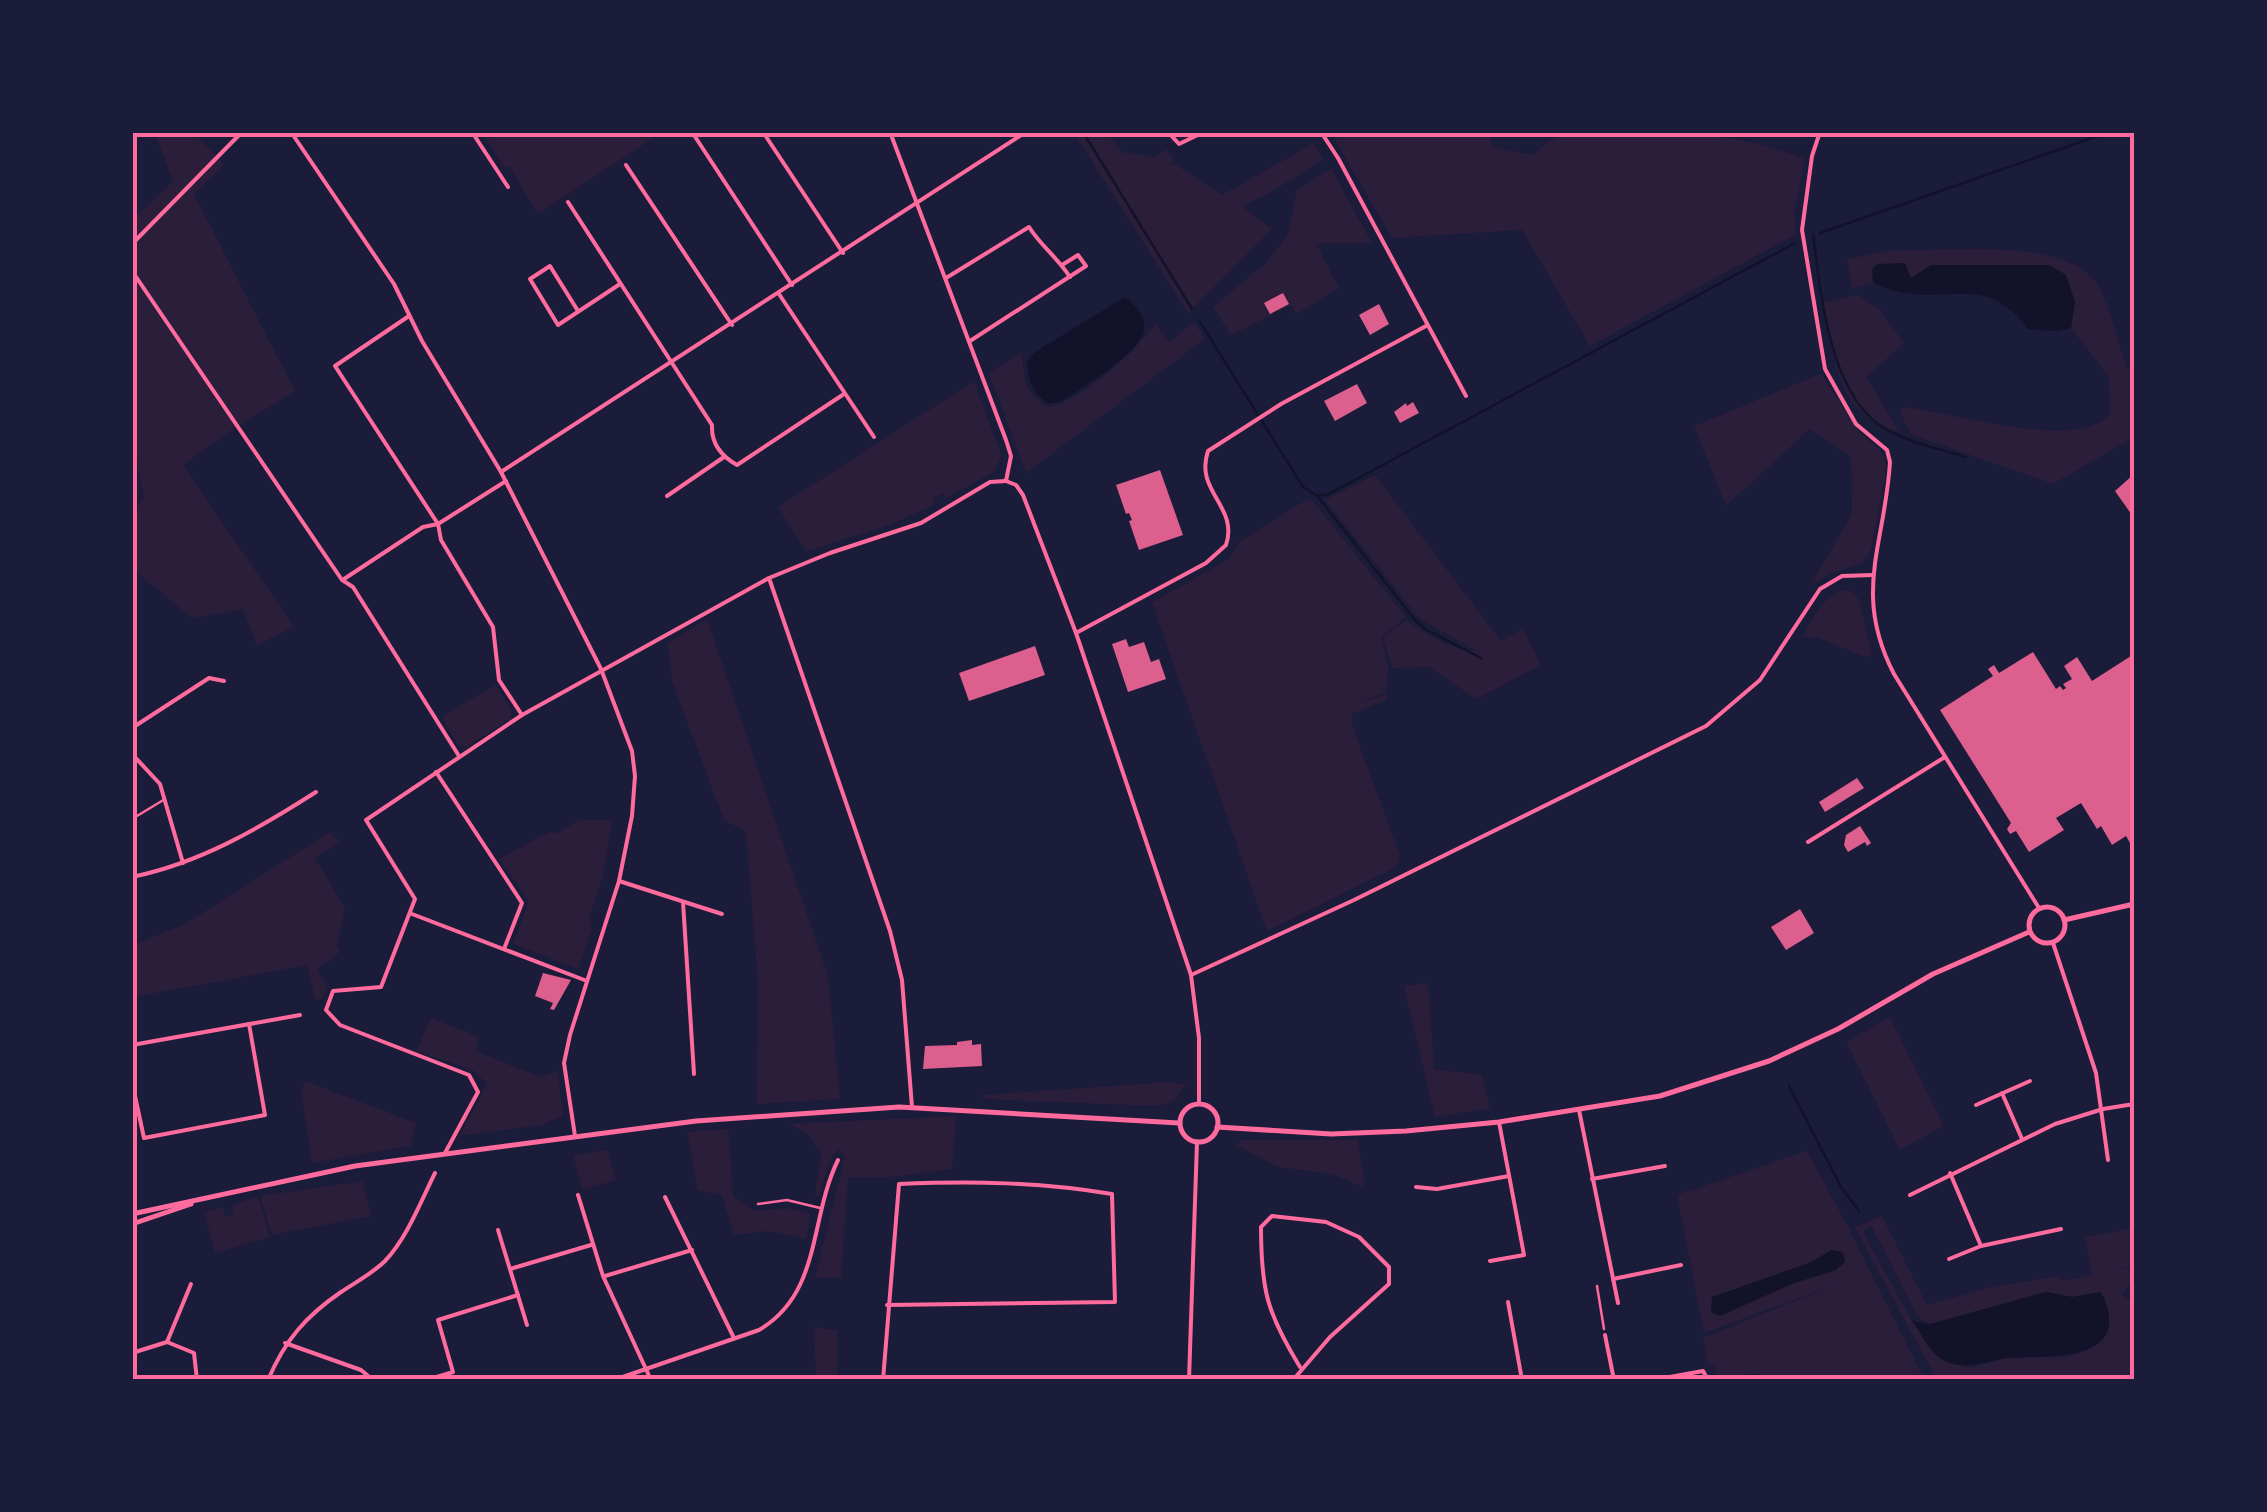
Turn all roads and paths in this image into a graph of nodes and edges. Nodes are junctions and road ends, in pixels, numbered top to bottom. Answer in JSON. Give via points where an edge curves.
{"nodes":[{"id":1,"x":242,"y":132,"type":"edge"},
{"id":2,"x":291,"y":132,"type":"edge"},
{"id":3,"x":472,"y":132,"type":"edge"},
{"id":4,"x":764,"y":132,"type":"edge"},
{"id":5,"x":890,"y":132,"type":"edge"},
{"id":6,"x":1026,"y":132,"type":"edge"},
{"id":7,"x":1168,"y":132,"type":"edge"},
{"id":8,"x":1204,"y":132,"type":"edge"},
{"id":9,"x":1321,"y":132,"type":"edge"},
{"id":10,"x":1820,"y":132,"type":"edge"},
{"id":11,"x":694,"y":133,"type":"edge"},
{"id":12,"x":626,"y":164,"type":"dead end"},
{"id":13,"x":508,"y":187,"type":"dead end"},
{"id":14,"x":568,"y":202,"type":"dead end"},
{"id":15,"x":917,"y":205,"type":"junction"},
{"id":16,"x":132,"y":244,"type":"edge"},
{"id":17,"x":843,"y":252,"type":"junction"},
{"id":18,"x":1062,"y":264,"type":"junction"},
{"id":19,"x":132,"y":272,"type":"edge"},
{"id":20,"x":1070,"y":277,"type":"junction"},
{"id":21,"x":946,"y":278,"type":"junction"},
{"id":22,"x":620,"y":284,"type":"junction"},
{"id":23,"x":792,"y":285,"type":"junction"},
{"id":24,"x":780,"y":294,"type":"junction"},
{"id":25,"x":578,"y":311,"type":"junction"},
{"id":26,"x":409,"y":316,"type":"junction"},
{"id":27,"x":732,"y":325,"type":"junction"},
{"id":28,"x":1426,"y":326,"type":"junction"},
{"id":29,"x":970,"y":341,"type":"junction"},
{"id":30,"x":672,"y":364,"type":"junction"},
{"id":31,"x":844,"y":394,"type":"junction"},
{"id":32,"x":1466,"y":396,"type":"dead end"},
{"id":33,"x":874,"y":437,"type":"dead end"},
{"id":34,"x":724,"y":458,"type":"junction"},
{"id":35,"x":501,"y":472,"type":"junction"},
{"id":36,"x":506,"y":481,"type":"junction"},
{"id":37,"x":1006,"y":482,"type":"junction"},
{"id":38,"x":666,"y":496,"type":"dead end"},
{"id":39,"x":438,"y":524,"type":"junction"},
{"id":40,"x":1873,"y":575,"type":"junction"},
{"id":41,"x":770,"y":578,"type":"junction"},
{"id":42,"x":342,"y":580,"type":"junction"},
{"id":43,"x":1076,"y":633,"type":"junction"},
{"id":44,"x":601,"y":669,"type":"junction"},
{"id":45,"x":224,"y":681,"type":"dead end"},
{"id":46,"x":522,"y":715,"type":"junction"},
{"id":47,"x":132,"y":728,"type":"edge"},
{"id":48,"x":132,"y":754,"type":"edge"},
{"id":49,"x":459,"y":756,"type":"junction"},
{"id":50,"x":1945,"y":757,"type":"junction"},
{"id":51,"x":436,"y":772,"type":"junction"},
{"id":52,"x":316,"y":792,"type":"dead end"},
{"id":53,"x":164,"y":798,"type":"junction"},
{"id":54,"x":132,"y":819,"type":"edge"},
{"id":55,"x":1808,"y":842,"type":"dead end"},
{"id":56,"x":183,"y":863,"type":"junction"},
{"id":57,"x":132,"y":877,"type":"edge"},
{"id":58,"x":620,"y":881,"type":"junction"},
{"id":59,"x":684,"y":902,"type":"junction"},
{"id":60,"x":2134,"y":904,"type":"edge"},
{"id":61,"x":2039,"y":908,"type":"junction"},
{"id":62,"x":412,"y":914,"type":"junction"},
{"id":63,"x":722,"y":914,"type":"dead end"},
{"id":64,"x":2064,"y":920,"type":"junction"},
{"id":65,"x":2029,"y":932,"type":"junction"},
{"id":66,"x":2053,"y":943,"type":"junction"},
{"id":67,"x":504,"y":949,"type":"junction"},
{"id":68,"x":1191,"y":974,"type":"junction"},
{"id":69,"x":587,"y":980,"type":"junction"},
{"id":70,"x":300,"y":1015,"type":"dead end"},
{"id":71,"x":249,"y":1024,"type":"junction"},
{"id":72,"x":132,"y":1045,"type":"edge"},
{"id":73,"x":694,"y":1074,"type":"dead end"},
{"id":74,"x":2030,"y":1080,"type":"dead end"},
{"id":75,"x":132,"y":1082,"type":"edge"},
{"id":76,"x":2002,"y":1093,"type":"junction"},
{"id":77,"x":133,"y":1095,"type":"edge"},
{"id":78,"x":1199,"y":1104,"type":"junction"},
{"id":79,"x":2134,"y":1104,"type":"edge"},
{"id":80,"x":1976,"y":1105,"type":"dead end"},
{"id":81,"x":912,"y":1107,"type":"junction"},
{"id":82,"x":2102,"y":1109,"type":"junction"},
{"id":83,"x":1579,"y":1110,"type":"junction"},
{"id":84,"x":1499,"y":1122,"type":"junction"},
{"id":85,"x":1180,"y":1123,"type":"junction"},
{"id":86,"x":1217,"y":1127,"type":"junction"},
{"id":87,"x":575,"y":1136,"type":"junction"},
{"id":88,"x":2022,"y":1139,"type":"junction"},
{"id":89,"x":1197,"y":1142,"type":"junction"},
{"id":90,"x":446,"y":1152,"type":"junction"},
{"id":91,"x":838,"y":1160,"type":"dead end"},
{"id":92,"x":2108,"y":1160,"type":"dead end"},
{"id":93,"x":1665,"y":1166,"type":"dead end"},
{"id":94,"x":435,"y":1174,"type":"dead end"},
{"id":95,"x":1950,"y":1174,"type":"junction"},
{"id":96,"x":1509,"y":1176,"type":"junction"},
{"id":97,"x":1592,"y":1179,"type":"junction"},
{"id":98,"x":1416,"y":1187,"type":"dead end"},
{"id":99,"x":219,"y":1194,"type":"junction"},
{"id":100,"x":1910,"y":1195,"type":"dead end"},
{"id":101,"x":578,"y":1196,"type":"dead end"},
{"id":102,"x":665,"y":1197,"type":"dead end"},
{"id":103,"x":758,"y":1204,"type":"dead end"},
{"id":104,"x":822,"y":1208,"type":"junction"},
{"id":105,"x":132,"y":1214,"type":"edge"},
{"id":106,"x":132,"y":1224,"type":"edge"},
{"id":107,"x":2060,"y":1229,"type":"dead end"},
{"id":108,"x":498,"y":1230,"type":"dead end"},
{"id":109,"x":591,"y":1245,"type":"junction"},
{"id":110,"x":1981,"y":1246,"type":"junction"},
{"id":111,"x":692,"y":1250,"type":"junction"},
{"id":112,"x":1948,"y":1260,"type":"dead end"},
{"id":113,"x":1490,"y":1261,"type":"dead end"},
{"id":114,"x":1682,"y":1266,"type":"dead end"},
{"id":115,"x":510,"y":1269,"type":"junction"},
{"id":116,"x":603,"y":1276,"type":"junction"},
{"id":117,"x":1613,"y":1279,"type":"junction"},
{"id":118,"x":191,"y":1284,"type":"dead end"},
{"id":119,"x":1597,"y":1286,"type":"dead end"},
{"id":120,"x":518,"y":1296,"type":"junction"},
{"id":121,"x":1508,"y":1302,"type":"dead end"},
{"id":122,"x":1618,"y":1303,"type":"dead end"},
{"id":123,"x":887,"y":1306,"type":"junction"},
{"id":124,"x":527,"y":1325,"type":"dead end"},
{"id":125,"x":1606,"y":1335,"type":"joint"},
{"id":126,"x":734,"y":1338,"type":"junction"},
{"id":127,"x":167,"y":1342,"type":"junction"},
{"id":128,"x":285,"y":1343,"type":"junction"},
{"id":129,"x":132,"y":1353,"type":"edge"},
{"id":130,"x":1300,"y":1367,"type":"junction"},
{"id":131,"x":647,"y":1369,"type":"junction"},
{"id":132,"x":197,"y":1380,"type":"edge"},
{"id":133,"x":268,"y":1380,"type":"edge"},
{"id":134,"x":373,"y":1380,"type":"edge"},
{"id":135,"x":427,"y":1380,"type":"edge"},
{"id":136,"x":614,"y":1380,"type":"edge"},
{"id":137,"x":651,"y":1380,"type":"edge"},
{"id":138,"x":883,"y":1380,"type":"edge"},
{"id":139,"x":1189,"y":1380,"type":"edge"},
{"id":140,"x":1292,"y":1380,"type":"edge"},
{"id":141,"x":1522,"y":1380,"type":"edge"},
{"id":142,"x":1614,"y":1380,"type":"edge"},
{"id":143,"x":1653,"y":1380,"type":"edge"},
{"id":144,"x":1708,"y":1380,"type":"edge"}],
"edges":[{"from":1,"to":16,"type":"street"},
{"from":2,"to":26,"type":"street"},
{"from":3,"to":13,"type":"street"},
{"from":4,"to":17,"type":"street"},
{"from":5,"to":15,"type":"street"},
{"from":6,"to":15,"type":"street"},
{"from":7,"to":8,"type":"street","via":[[1179,144]]},
{"from":9,"to":28,"type":"street"},
{"from":10,"to":40,"type":"street","via":[[1802,230],[1825,369],[1856,424],[1887,450],[1888,489]]},
{"from":11,"to":23,"type":"street"},
{"from":12,"to":27,"type":"street"},
{"from":14,"to":22,"type":"street"},
{"from":15,"to":17,"type":"street"},
{"from":15,"to":21,"type":"street"},
{"from":17,"to":23,"type":"street"},
{"from":18,"to":20,"type":"street"},
{"from":18,"to":20,"type":"street","via":[[1078,254],[1086,266]]},
{"from":18,"to":21,"type":"street","via":[[1029,227]]},
{"from":19,"to":42,"type":"street"},
{"from":20,"to":29,"type":"street"},
{"from":21,"to":29,"type":"street"},
{"from":22,"to":25,"type":"street"},
{"from":22,"to":30,"type":"street"},
{"from":23,"to":24,"type":"street"},
{"from":24,"to":27,"type":"street"},
{"from":24,"to":31,"type":"street"},
{"from":25,"to":25,"type":"street","via":[[558,324],[530,279],[550,266]]},
{"from":26,"to":35,"type":"street"},
{"from":26,"to":39,"type":"street","via":[[335,366]]},
{"from":27,"to":30,"type":"street"},
{"from":28,"to":32,"type":"street"},
{"from":28,"to":43,"type":"street","via":[[1208,451],[1204,476],[1229,522],[1226,545],[1206,563]]},
{"from":29,"to":37,"type":"street","via":[[1011,456]]},
{"from":30,"to":34,"type":"street","via":[[712,425]]},
{"from":30,"to":35,"type":"street"},
{"from":31,"to":33,"type":"street"},
{"from":31,"to":34,"type":"street","via":[[737,465]]},
{"from":34,"to":38,"type":"street"},
{"from":35,"to":36,"type":"street"},
{"from":36,"to":39,"type":"street"},
{"from":36,"to":44,"type":"street"},
{"from":37,"to":41,"type":"street","via":[[990,482],[921,523]]},
{"from":37,"to":43,"type":"street","via":[[1024,495]]},
{"from":39,"to":42,"type":"street"},
{"from":39,"to":46,"type":"street","via":[[440,540],[494,628],[499,680]]},
{"from":40,"to":50,"type":"street","via":[[1880,649]]},
{"from":40,"to":68,"type":"street","via":[[1842,576],[1820,588],[1760,680],[1706,726]]},
{"from":41,"to":44,"type":"street"},
{"from":41,"to":81,"type":"street","via":[[890,931],[902,980]]},
{"from":42,"to":49,"type":"street","via":[[353,587]]},
{"from":43,"to":68,"type":"street"},
{"from":44,"to":46,"type":"street"},
{"from":44,"to":58,"type":"street","via":[[635,776]]},
{"from":45,"to":47,"type":"street","via":[[210,678]]},
{"from":46,"to":49,"type":"street"},
{"from":48,"to":53,"type":"street"},
{"from":49,"to":51,"type":"street"},
{"from":50,"to":55,"type":"street"},
{"from":50,"to":61,"type":"street"},
{"from":51,"to":62,"type":"street","via":[[366,820],[415,898]]},
{"from":51,"to":67,"type":"street","via":[[522,904]]},
{"from":52,"to":56,"type":"street","via":[[257,830]]},
{"from":53,"to":54,"type":"lane"},
{"from":53,"to":56,"type":"street"},
{"from":56,"to":57,"type":"street"},
{"from":58,"to":59,"type":"street"},
{"from":58,"to":69,"type":"street"},
{"from":59,"to":63,"type":"street"},
{"from":59,"to":73,"type":"street"},
{"from":60,"to":64,"type":"street"},
{"from":61,"to":64,"type":"street","via":[[2057,910]]},
{"from":61,"to":65,"type":"street","via":[[2028,921]]},
{"from":62,"to":67,"type":"street"},
{"from":62,"to":90,"type":"street","via":[[382,987],[332,990],[326,1010],[340,1025],[469,1075],[478,1092]]},
{"from":64,"to":66,"type":"street"},
{"from":65,"to":66,"type":"street","via":[[2036,941]]},
{"from":65,"to":83,"type":"street","via":[[1933,974],[1769,1061],[1660,1096]]},
{"from":66,"to":82,"type":"street","via":[[2088,1042]]},
{"from":67,"to":69,"type":"street"},
{"from":68,"to":78,"type":"street"},
{"from":69,"to":87,"type":"street","via":[[564,1064]]},
{"from":70,"to":71,"type":"street"},
{"from":71,"to":72,"type":"street"},
{"from":71,"to":77,"type":"street","via":[[265,1115],[144,1138]]},
{"from":74,"to":76,"type":"street"},
{"from":75,"to":77,"type":"street"},
{"from":76,"to":80,"type":"street"},
{"from":76,"to":88,"type":"street"},
{"from":78,"to":85,"type":"street","via":[[1183,1112]]},
{"from":78,"to":86,"type":"street","via":[[1216,1114]]},
{"from":79,"to":82,"type":"street"},
{"from":81,"to":85,"type":"street"},
{"from":81,"to":87,"type":"street","via":[[696,1120]]},
{"from":82,"to":88,"type":"street"},
{"from":82,"to":92,"type":"street"},
{"from":83,"to":84,"type":"street"},
{"from":83,"to":97,"type":"street"},
{"from":84,"to":86,"type":"street","via":[[1331,1134]]},
{"from":84,"to":96,"type":"street"},
{"from":85,"to":89,"type":"street","via":[[1182,1134]]},
{"from":86,"to":89,"type":"street"},
{"from":87,"to":90,"type":"street"},
{"from":88,"to":95,"type":"street"},
{"from":89,"to":139,"type":"street"},
{"from":90,"to":99,"type":"street"},
{"from":91,"to":104,"type":"street"},
{"from":93,"to":97,"type":"street"},
{"from":94,"to":128,"type":"street","via":[[392,1254]]},
{"from":95,"to":100,"type":"street"},
{"from":95,"to":110,"type":"street"},
{"from":96,"to":98,"type":"street"},
{"from":96,"to":113,"type":"street","via":[[1524,1255]]},
{"from":97,"to":117,"type":"street"},
{"from":99,"to":105,"type":"street"},
{"from":99,"to":106,"type":"street"},
{"from":101,"to":109,"type":"street"},
{"from":102,"to":111,"type":"street"},
{"from":103,"to":104,"type":"lane","via":[[787,1200]]},
{"from":104,"to":126,"type":"street","via":[[797,1295],[774,1320]]},
{"from":107,"to":110,"type":"street"},
{"from":108,"to":115,"type":"street"},
{"from":109,"to":115,"type":"street"},
{"from":109,"to":116,"type":"street"},
{"from":110,"to":112,"type":"street"},
{"from":111,"to":116,"type":"street"},
{"from":111,"to":126,"type":"street"},
{"from":114,"to":117,"type":"street"},
{"from":115,"to":120,"type":"street"},
{"from":116,"to":131,"type":"street"},
{"from":117,"to":122,"type":"street"},
{"from":118,"to":127,"type":"street"},
{"from":119,"to":125,"type":"path"},
{"from":120,"to":124,"type":"street"},
{"from":120,"to":135,"type":"street","via":[[438,1320],[453,1372]]},
{"from":121,"to":141,"type":"street"},
{"from":123,"to":123,"type":"street","via":[[899,1184],[988,1180],[1112,1194],[1115,1302]]},
{"from":123,"to":138,"type":"street"},
{"from":125,"to":142,"type":"street"},
{"from":126,"to":131,"type":"street"},
{"from":127,"to":129,"type":"street"},
{"from":127,"to":132,"type":"street","via":[[194,1353]]},
{"from":128,"to":133,"type":"street"},
{"from":128,"to":134,"type":"street"},
{"from":130,"to":130,"type":"street","via":[[1389,1284],[1389,1267],[1360,1237],[1326,1222],[1272,1216],[1261,1227],[1261,1277]]},
{"from":130,"to":140,"type":"street"},
{"from":131,"to":136,"type":"street"},
{"from":131,"to":137,"type":"street"},
{"from":143,"to":144,"type":"street","via":[[1703,1371]]}]}
